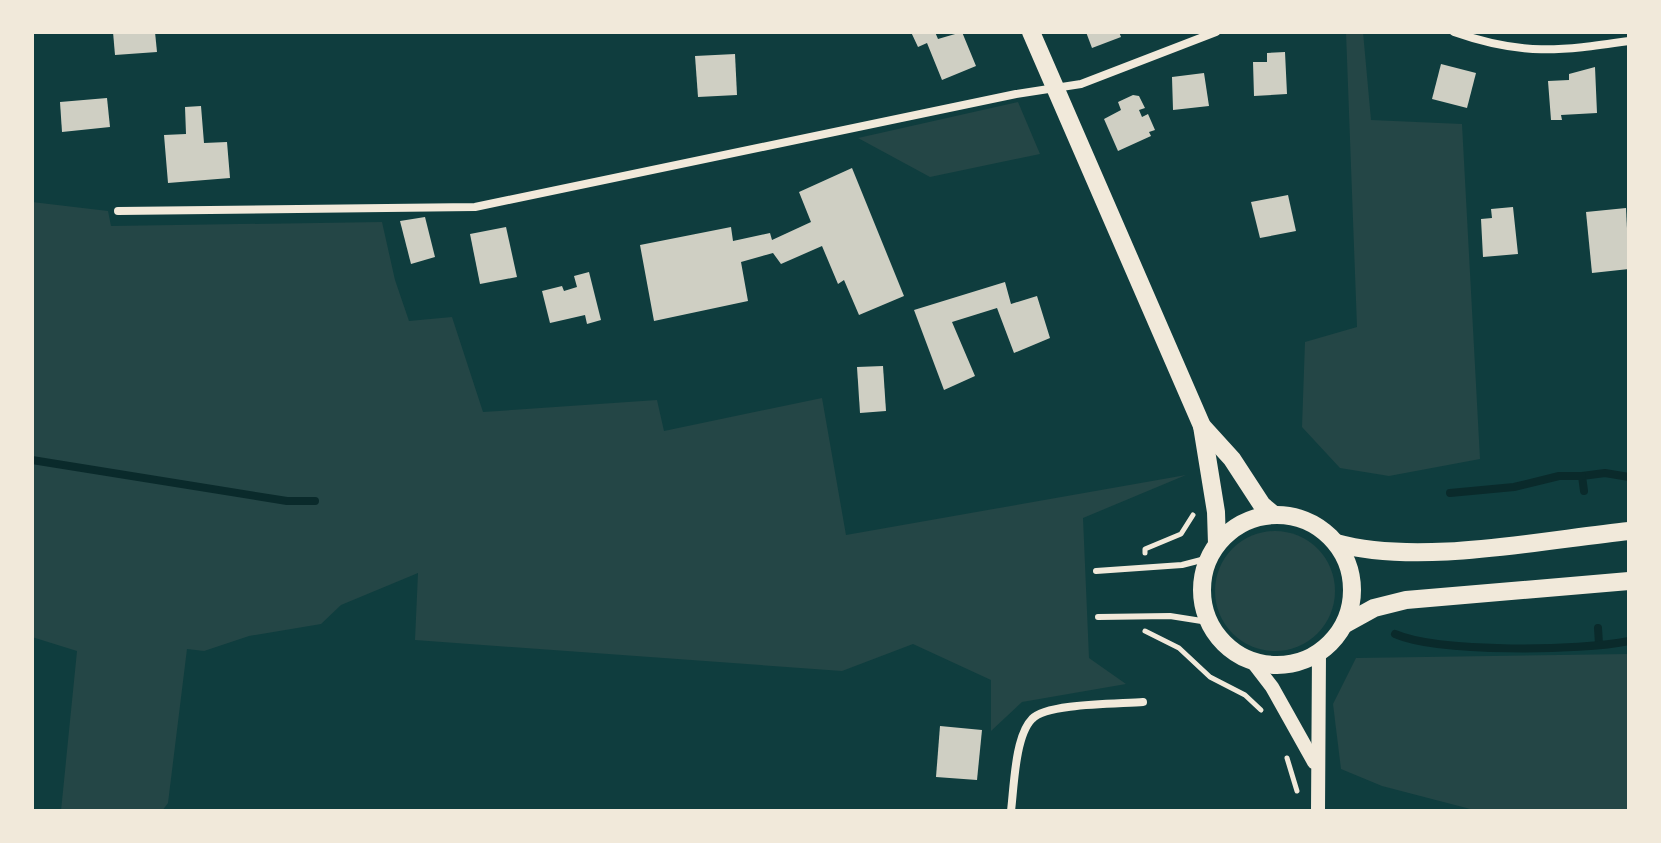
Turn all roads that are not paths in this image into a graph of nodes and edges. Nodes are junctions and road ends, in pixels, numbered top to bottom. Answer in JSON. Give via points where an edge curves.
{"nodes":[{"id":1,"x":1031,"y":32,"type":"edge"},
{"id":2,"x":1216,"y":32,"type":"edge"},
{"id":3,"x":1454,"y":32,"type":"edge"},
{"id":4,"x":1629,"y":41,"type":"edge"},
{"id":5,"x":1056,"y":87,"type":"junction"},
{"id":6,"x":118,"y":211,"type":"dead end"},
{"id":7,"x":1202,"y":426,"type":"junction"},
{"id":8,"x":1274,"y":515,"type":"junction"},
{"id":9,"x":1629,"y":531,"type":"edge"},
{"id":10,"x":1336,"y":543,"type":"junction"},
{"id":11,"x":1213,"y":551,"type":"junction"},
{"id":12,"x":1096,"y":571,"type":"dead end"},
{"id":13,"x":1629,"y":581,"type":"edge"},
{"id":14,"x":1098,"y":617,"type":"dead end"},
{"id":15,"x":1208,"y":622,"type":"junction"},
{"id":16,"x":1345,"y":624,"type":"junction"},
{"id":17,"x":1319,"y":653,"type":"junction"},
{"id":18,"x":1252,"y":661,"type":"junction"},
{"id":19,"x":1143,"y":702,"type":"dead end"},
{"id":20,"x":1316,"y":766,"type":"junction"},
{"id":21,"x":1011,"y":811,"type":"edge"},
{"id":22,"x":1318,"y":811,"type":"edge"}],
"edges":[{"from":1,"to":5,"type":"main road"},
{"from":2,"to":5,"type":"street","via":[[1081,84]]},
{"from":3,"to":4,"type":"street","via":[[1493,46],[1551,52]]},
{"from":5,"to":6,"type":"street","via":[[475,207]]},
{"from":5,"to":7,"type":"main road"},
{"from":7,"to":8,"type":"main road"},
{"from":7,"to":11,"type":"main road","via":[[1216,512]]},
{"from":8,"to":10,"type":"main road","via":[[1308,521]]},
{"from":8,"to":11,"type":"main road","via":[[1233,529]]},
{"from":9,"to":10,"type":"main road","via":[[1439,551],[1359,550]]},
{"from":10,"to":16,"type":"main road","via":[[1352,582]]},
{"from":11,"to":12,"type":"lane","via":[[1145,568]]},
{"from":11,"to":15,"type":"main road","via":[[1202,579]]},
{"from":13,"to":16,"type":"main road","via":[[1406,600],[1374,608]]},
{"from":14,"to":15,"type":"lane"},
{"from":15,"to":18,"type":"main road","via":[[1234,652]]},
{"from":16,"to":17,"type":"main road"},
{"from":17,"to":18,"type":"main road","via":[[1275,666]]},
{"from":17,"to":20,"type":"street"},
{"from":18,"to":20,"type":"street"},
{"from":19,"to":21,"type":"street","via":[[1044,711],[1030,720],[1019,749]]},
{"from":20,"to":22,"type":"street"}]}
